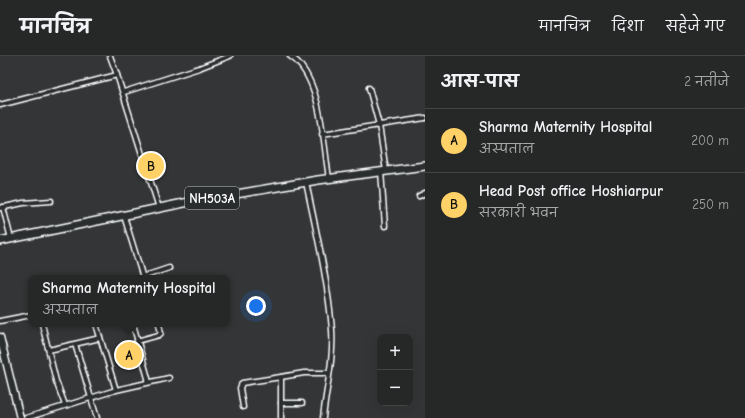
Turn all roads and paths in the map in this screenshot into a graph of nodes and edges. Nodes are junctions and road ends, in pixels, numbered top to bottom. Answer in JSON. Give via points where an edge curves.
{"nodes":[{"id":1,"x":110,"y":56,"type":"edge"},
{"id":2,"x":230,"y":56,"type":"edge"},
{"id":3,"x":291,"y":56,"type":"edge"},
{"id":4,"x":117,"y":75,"type":"junction"},
{"id":5,"x":369,"y":88,"type":"dead end"},
{"id":6,"x":124,"y":92,"type":"junction"},
{"id":7,"x":0,"y":105,"type":"edge"},
{"id":8,"x":425,"y":118,"type":"edge"},
{"id":9,"x":379,"y":125,"type":"junction"},
{"id":10,"x":322,"y":134,"type":"junction"},
{"id":11,"x":425,"y":166,"type":"edge"},
{"id":12,"x":384,"y":171,"type":"junction"},
{"id":13,"x":329,"y":178,"type":"junction"},
{"id":14,"x":306,"y":182,"type":"junction"},
{"id":15,"x":425,"y":194,"type":"edge"},
{"id":16,"x":419,"y":196,"type":"dead end"},
{"id":17,"x":51,"y":201,"type":"dead end"},
{"id":18,"x":1,"y":208,"type":"edge"},
{"id":19,"x":159,"y":208,"type":"junction"},
{"id":20,"x":124,"y":216,"type":"junction"},
{"id":21,"x":385,"y":226,"type":"dead end"},
{"id":22,"x":11,"y":239,"type":"junction"},
{"id":23,"x":0,"y":241,"type":"edge"},
{"id":24,"x":169,"y":268,"type":"dead end"},
{"id":25,"x":142,"y":275,"type":"edge"},
{"id":26,"x":149,"y":275,"type":"edge"},
{"id":27,"x":28,"y":316,"type":"edge"},
{"id":28,"x":0,"y":321,"type":"edge"},
{"id":29,"x":43,"y":327,"type":"edge"},
{"id":30,"x":97,"y":327,"type":"edge"},
{"id":31,"x":133,"y":327,"type":"edge"},
{"id":32,"x":160,"y":327,"type":"edge"},
{"id":33,"x":0,"y":337,"type":"edge"},
{"id":34,"x":100,"y":338,"type":"junction"},
{"id":35,"x":138,"y":341,"type":"junction"},
{"id":36,"x":75,"y":344,"type":"junction"},
{"id":37,"x":49,"y":350,"type":"junction"},
{"id":38,"x":329,"y":373,"type":"junction"},
{"id":39,"x":281,"y":377,"type":"junction"},
{"id":40,"x":170,"y":378,"type":"dead end"},
{"id":41,"x":149,"y":382,"type":"junction"},
{"id":42,"x":116,"y":390,"type":"junction"},
{"id":43,"x":91,"y":397,"type":"junction"},
{"id":44,"x":281,"y":402,"type":"junction"},
{"id":45,"x":302,"y":403,"type":"dead end"},
{"id":46,"x":65,"y":405,"type":"junction"},
{"id":47,"x":243,"y":407,"type":"dead end"},
{"id":48,"x":20,"y":418,"type":"edge"},
{"id":49,"x":26,"y":418,"type":"edge"},
{"id":50,"x":97,"y":418,"type":"edge"},
{"id":51,"x":281,"y":418,"type":"edge"},
{"id":52,"x":323,"y":418,"type":"edge"}],
"edges":[{"from":1,"to":4,"type":"street"},
{"from":2,"to":6,"type":"street"},
{"from":3,"to":10,"type":"street","via":[[312,83]]},
{"from":4,"to":6,"type":"street"},
{"from":4,"to":7,"type":"street"},
{"from":5,"to":9,"type":"street"},
{"from":6,"to":19,"type":"street"},
{"from":8,"to":9,"type":"street"},
{"from":9,"to":10,"type":"street"},
{"from":9,"to":12,"type":"street"},
{"from":10,"to":13,"type":"street"},
{"from":11,"to":12,"type":"highway","number":"NH503A"},
{"from":12,"to":13,"type":"highway","number":"NH503A"},
{"from":12,"to":21,"type":"street"},
{"from":13,"to":14,"type":"highway","number":"NH503A"},
{"from":14,"to":19,"type":"highway","number":"NH503A"},
{"from":14,"to":38,"type":"street","via":[[324,272],[332,330]]},
{"from":15,"to":16,"type":"street"},
{"from":17,"to":18,"type":"street"},
{"from":18,"to":22,"type":"street"},
{"from":19,"to":20,"type":"highway","number":"NH503A"},
{"from":20,"to":22,"type":"highway","number":"NH503A"},
{"from":20,"to":25,"type":"street"},
{"from":22,"to":23,"type":"highway","number":"NH503A"},
{"from":24,"to":26,"type":"street"},
{"from":27,"to":28,"type":"street"},
{"from":29,"to":37,"type":"street"},
{"from":30,"to":34,"type":"street"},
{"from":31,"to":35,"type":"street"},
{"from":32,"to":35,"type":"street","via":[[159,335]]},
{"from":33,"to":48,"type":"main road"},
{"from":34,"to":36,"type":"street"},
{"from":34,"to":42,"type":"street"},
{"from":35,"to":41,"type":"street"},
{"from":36,"to":37,"type":"street"},
{"from":36,"to":43,"type":"street"},
{"from":37,"to":46,"type":"street"},
{"from":38,"to":39,"type":"street","via":[[304,373]]},
{"from":38,"to":52,"type":"street"},
{"from":39,"to":44,"type":"street"},
{"from":39,"to":47,"type":"street","via":[[242,383],[240,388]]},
{"from":40,"to":41,"type":"street"},
{"from":41,"to":42,"type":"street"},
{"from":42,"to":43,"type":"street"},
{"from":43,"to":46,"type":"street"},
{"from":43,"to":50,"type":"street"},
{"from":44,"to":45,"type":"street"},
{"from":44,"to":51,"type":"street"},
{"from":46,"to":49,"type":"street"}]}
